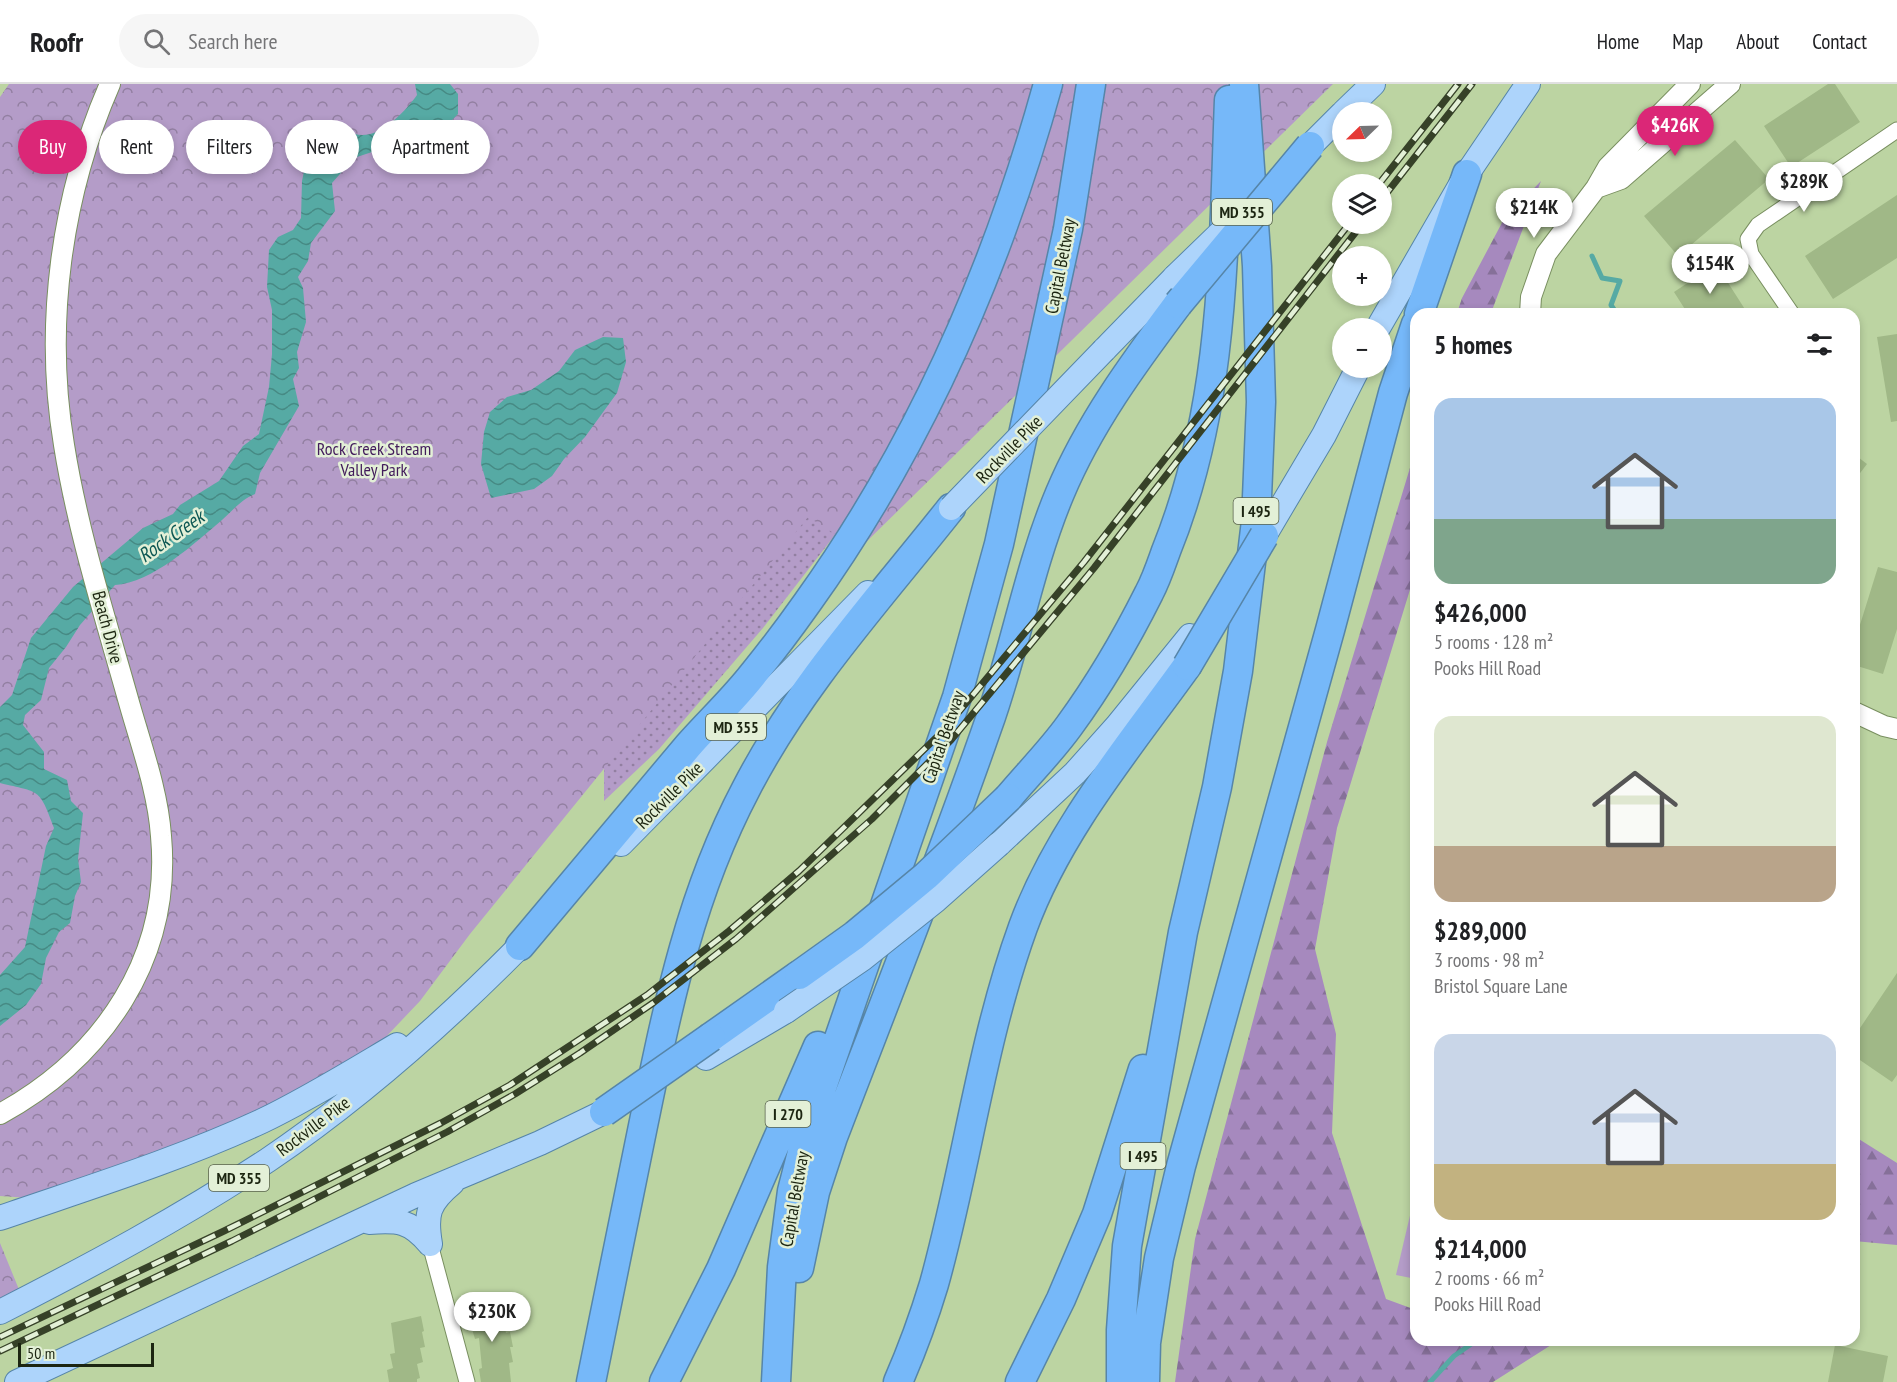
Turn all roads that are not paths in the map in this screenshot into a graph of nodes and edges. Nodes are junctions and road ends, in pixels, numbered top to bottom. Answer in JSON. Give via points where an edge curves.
{"nodes":[{"id":1,"x":110,"y":84,"type":"edge"},
{"id":2,"x":1048,"y":84,"type":"edge"},
{"id":3,"x":1091,"y":84,"type":"edge"},
{"id":4,"x":1230,"y":84,"type":"edge"},
{"id":5,"x":1244,"y":84,"type":"edge"},
{"id":6,"x":1373,"y":84,"type":"edge"},
{"id":7,"x":1528,"y":84,"type":"edge"},
{"id":8,"x":1690,"y":84,"type":"edge"},
{"id":9,"x":1730,"y":84,"type":"edge"},
{"id":10,"x":1354,"y":102,"type":"edge"},
{"id":11,"x":1332,"y":124,"type":"edge"},
{"id":12,"x":1897,"y":130,"type":"edge"},
{"id":13,"x":1310,"y":146,"type":"joint"},
{"id":14,"x":1467,"y":174,"type":"junction"},
{"id":15,"x":1596,"y":188,"type":"junction"},
{"id":16,"x":1177,"y":291,"type":"junction"},
{"id":17,"x":1421,"y":308,"type":"edge"},
{"id":18,"x":1530,"y":308,"type":"edge"},
{"id":19,"x":1788,"y":308,"type":"edge"},
{"id":20,"x":1384,"y":318,"type":"edge"},
{"id":21,"x":1410,"y":342,"type":"edge"},
{"id":22,"x":1353,"y":378,"type":"edge"},
{"id":23,"x":951,"y":508,"type":"junction"},
{"id":24,"x":1264,"y":536,"type":"junction"},
{"id":25,"x":1860,"y":715,"type":"edge"},
{"id":26,"x":1897,"y":729,"type":"edge"},
{"id":27,"x":907,"y":843,"type":"junction"},
{"id":28,"x":1183,"y":932,"type":"junction"},
{"id":29,"x":520,"y":946,"type":"junction"},
{"id":30,"x":456,"y":1010,"type":"junction"},
{"id":31,"x":709,"y":1048,"type":"junction"},
{"id":32,"x":604,"y":1112,"type":"joint"},
{"id":33,"x":0,"y":1114,"type":"edge"},
{"id":34,"x":461,"y":1176,"type":"junction"},
{"id":35,"x":0,"y":1218,"type":"edge"},
{"id":36,"x":358,"y":1223,"type":"junction"},
{"id":37,"x":429,"y":1244,"type":"junction"},
{"id":38,"x":0,"y":1312,"type":"edge"},
{"id":39,"x":17,"y":1382,"type":"edge"},
{"id":40,"x":467,"y":1382,"type":"edge"},
{"id":41,"x":591,"y":1382,"type":"edge"},
{"id":42,"x":664,"y":1382,"type":"edge"},
{"id":43,"x":776,"y":1382,"type":"edge"},
{"id":44,"x":782,"y":1382,"type":"edge"},
{"id":45,"x":898,"y":1382,"type":"edge"},
{"id":46,"x":1020,"y":1382,"type":"edge"},
{"id":47,"x":1121,"y":1382,"type":"edge"},
{"id":48,"x":1144,"y":1382,"type":"edge"}],
"edges":[{"from":1,"to":33,"type":"street","name":"Beach Drive","via":[[90,134],[72,201],[61,266],[56,341],[59,412],[82,529],[152,784],[161,834],[161,884],[153,932],[137,976],[113,1016],[69,1066]]},
{"from":2,"to":29,"type":"highway","via":[[1031,148],[984,281],[901,454],[858,527],[754,674]]},
{"from":3,"to":27,"type":"highway","name":"Capital Beltway","via":[[1068,229],[999,544],[957,697]]},
{"from":4,"to":31,"type":"highway","bridge":true,"via":[[1217,348],[1202,437],[1182,513],[1150,592],[1069,726],[1008,798],[926,876]]},
{"from":5,"to":28,"type":"highway","number":"I 495","via":[[1260,357],[1256,521],[1238,671],[1217,787]]},
{"from":6,"to":10,"type":"main road"},
{"from":7,"to":14,"type":"main road"},
{"from":8,"to":15,"type":"street","via":[[1608,167]]},
{"from":9,"to":15,"type":"street","via":[[1621,179]]},
{"from":11,"to":13,"type":"main road"},
{"from":12,"to":19,"type":"street","via":[[1758,225],[1748,239],[1751,254]]},
{"from":13,"to":16,"type":"highway","bridge":true},
{"from":14,"to":17,"type":"highway"},
{"from":14,"to":20,"type":"main road"},
{"from":15,"to":18,"type":"street","via":[[1546,254]]},
{"from":16,"to":23,"type":"main road","name":"Rockville Pike","number":"MD 355","bridge":true,"via":[[1104,350]]},
{"from":16,"to":44,"type":"highway","via":[[1092,428],[1060,493],[1037,555],[989,725],[815,1192],[787,1332]]},
{"from":21,"to":48,"type":"highway","via":[[1181,1166],[1159,1258]]},
{"from":22,"to":24,"type":"main road"},
{"from":23,"to":29,"type":"main road","name":"Rockville Pike","number":"MD 355"},
{"from":23,"to":41,"type":"highway","via":[[806,692],[745,790],[713,861],[689,924],[666,1011]]},
{"from":24,"to":31,"type":"main road","bridge":true,"via":[[1117,726],[1075,773],[999,844],[862,958],[786,1011]]},
{"from":24,"to":45,"type":"highway","bridge":true,"via":[[1187,666],[1077,820],[1024,926],[982,1072],[934,1283]]},
{"from":25,"to":26,"type":"street"},
{"from":27,"to":42,"type":"highway","number":"I 270","via":[[721,1269]]},
{"from":27,"to":43,"type":"highway","name":"Capital Beltway","via":[[809,1125],[792,1191],[782,1267]]},
{"from":28,"to":46,"type":"highway","via":[[1096,1215]]},
{"from":28,"to":47,"type":"highway","number":"I 495","via":[[1127,1246]]},
{"from":29,"to":30,"type":"main road","name":"Rockville Pike","number":"MD 355"},
{"from":30,"to":35,"type":"main road","via":[[262,1121],[174,1157]]},
{"from":30,"to":38,"type":"main road","name":"Rockville Pike","number":"MD 355","via":[[350,1100],[269,1159],[102,1260]]},
{"from":31,"to":32,"type":"highway","bridge":true},
{"from":32,"to":34,"type":"main road"},
{"from":34,"to":36,"type":"main road"},
{"from":34,"to":37,"type":"main road","via":[[430,1207]]},
{"from":36,"to":37,"type":"main road","via":[[402,1222]]},
{"from":36,"to":39,"type":"main road"},
{"from":37,"to":40,"type":"street"}]}
